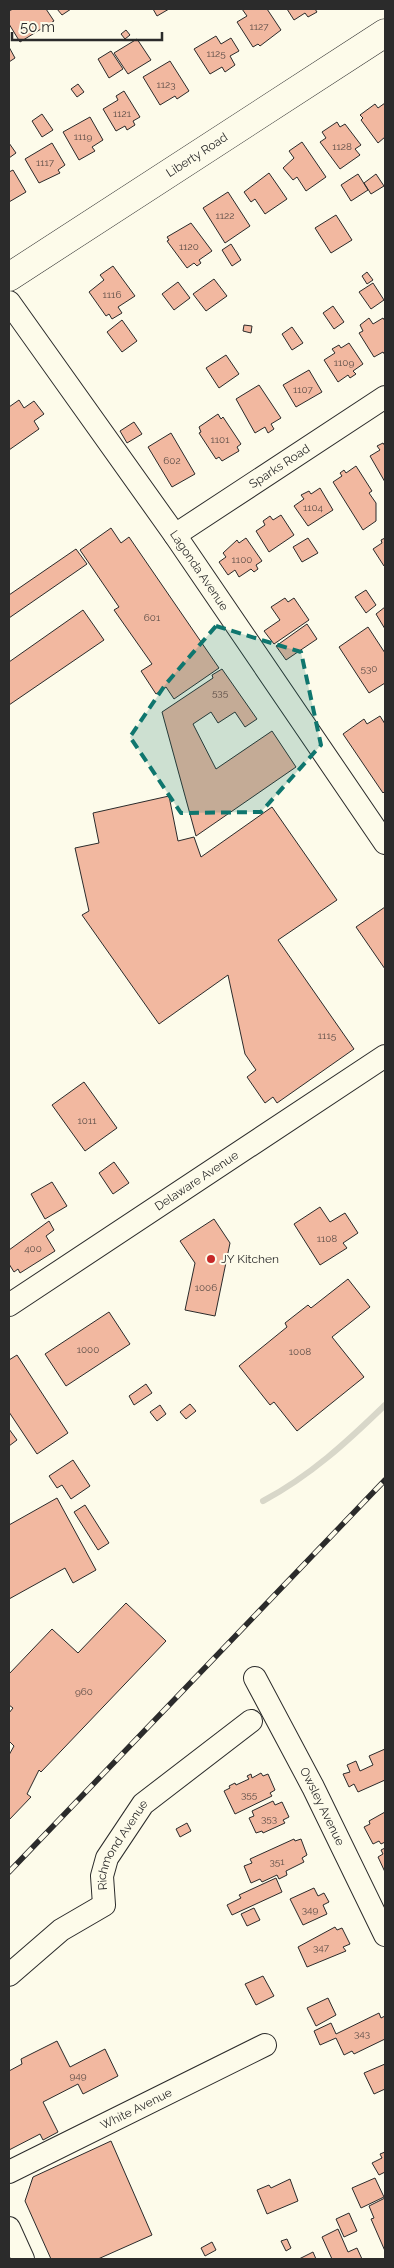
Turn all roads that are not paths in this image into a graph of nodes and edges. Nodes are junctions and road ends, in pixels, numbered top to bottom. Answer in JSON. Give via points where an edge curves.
{"nodes":[{"id":1,"x":385,"y":33,"type":"edge"},
{"id":2,"x":9,"y":277,"type":"edge"},
{"id":3,"x":9,"y":302,"type":"edge"},
{"id":4,"x":385,"y":397,"type":"edge"},
{"id":5,"x":175,"y":535,"type":"junction"},
{"id":6,"x":385,"y":843,"type":"edge"},
{"id":7,"x":385,"y":1056,"type":"edge"},
{"id":8,"x":9,"y":1305,"type":"edge"},
{"id":9,"x":255,"y":1678,"type":"dead end"},
{"id":10,"x":251,"y":1721,"type":"dead end"},
{"id":11,"x":385,"y":1935,"type":"edge"},
{"id":12,"x":9,"y":1975,"type":"edge"},
{"id":13,"x":264,"y":2045,"type":"dead end"},
{"id":14,"x":9,"y":2172,"type":"edge"},
{"id":15,"x":9,"y":2229,"type":"edge"},
{"id":16,"x":22,"y":2259,"type":"edge"}],
"edges":[{"from":1,"to":2,"type":"main road","name":"Liberty Road"},
{"from":3,"to":5,"type":"street","name":"Lagonda Avenue"},
{"from":4,"to":5,"type":"street","name":"Sparks Road"},
{"from":5,"to":6,"type":"street","name":"Lagonda Avenue"},
{"from":7,"to":8,"type":"street","name":"Delaware Avenue"},
{"from":9,"to":11,"type":"street","name":"Owsley Avenue","via":[[313,1787]]},
{"from":10,"to":12,"type":"street","name":"Richmond Avenue","via":[[144,1804],[107,1858],[102,1876],[104,1906],[61,1930]]},
{"from":13,"to":14,"type":"street","name":"White Avenue"},
{"from":15,"to":16,"type":"street"}]}
